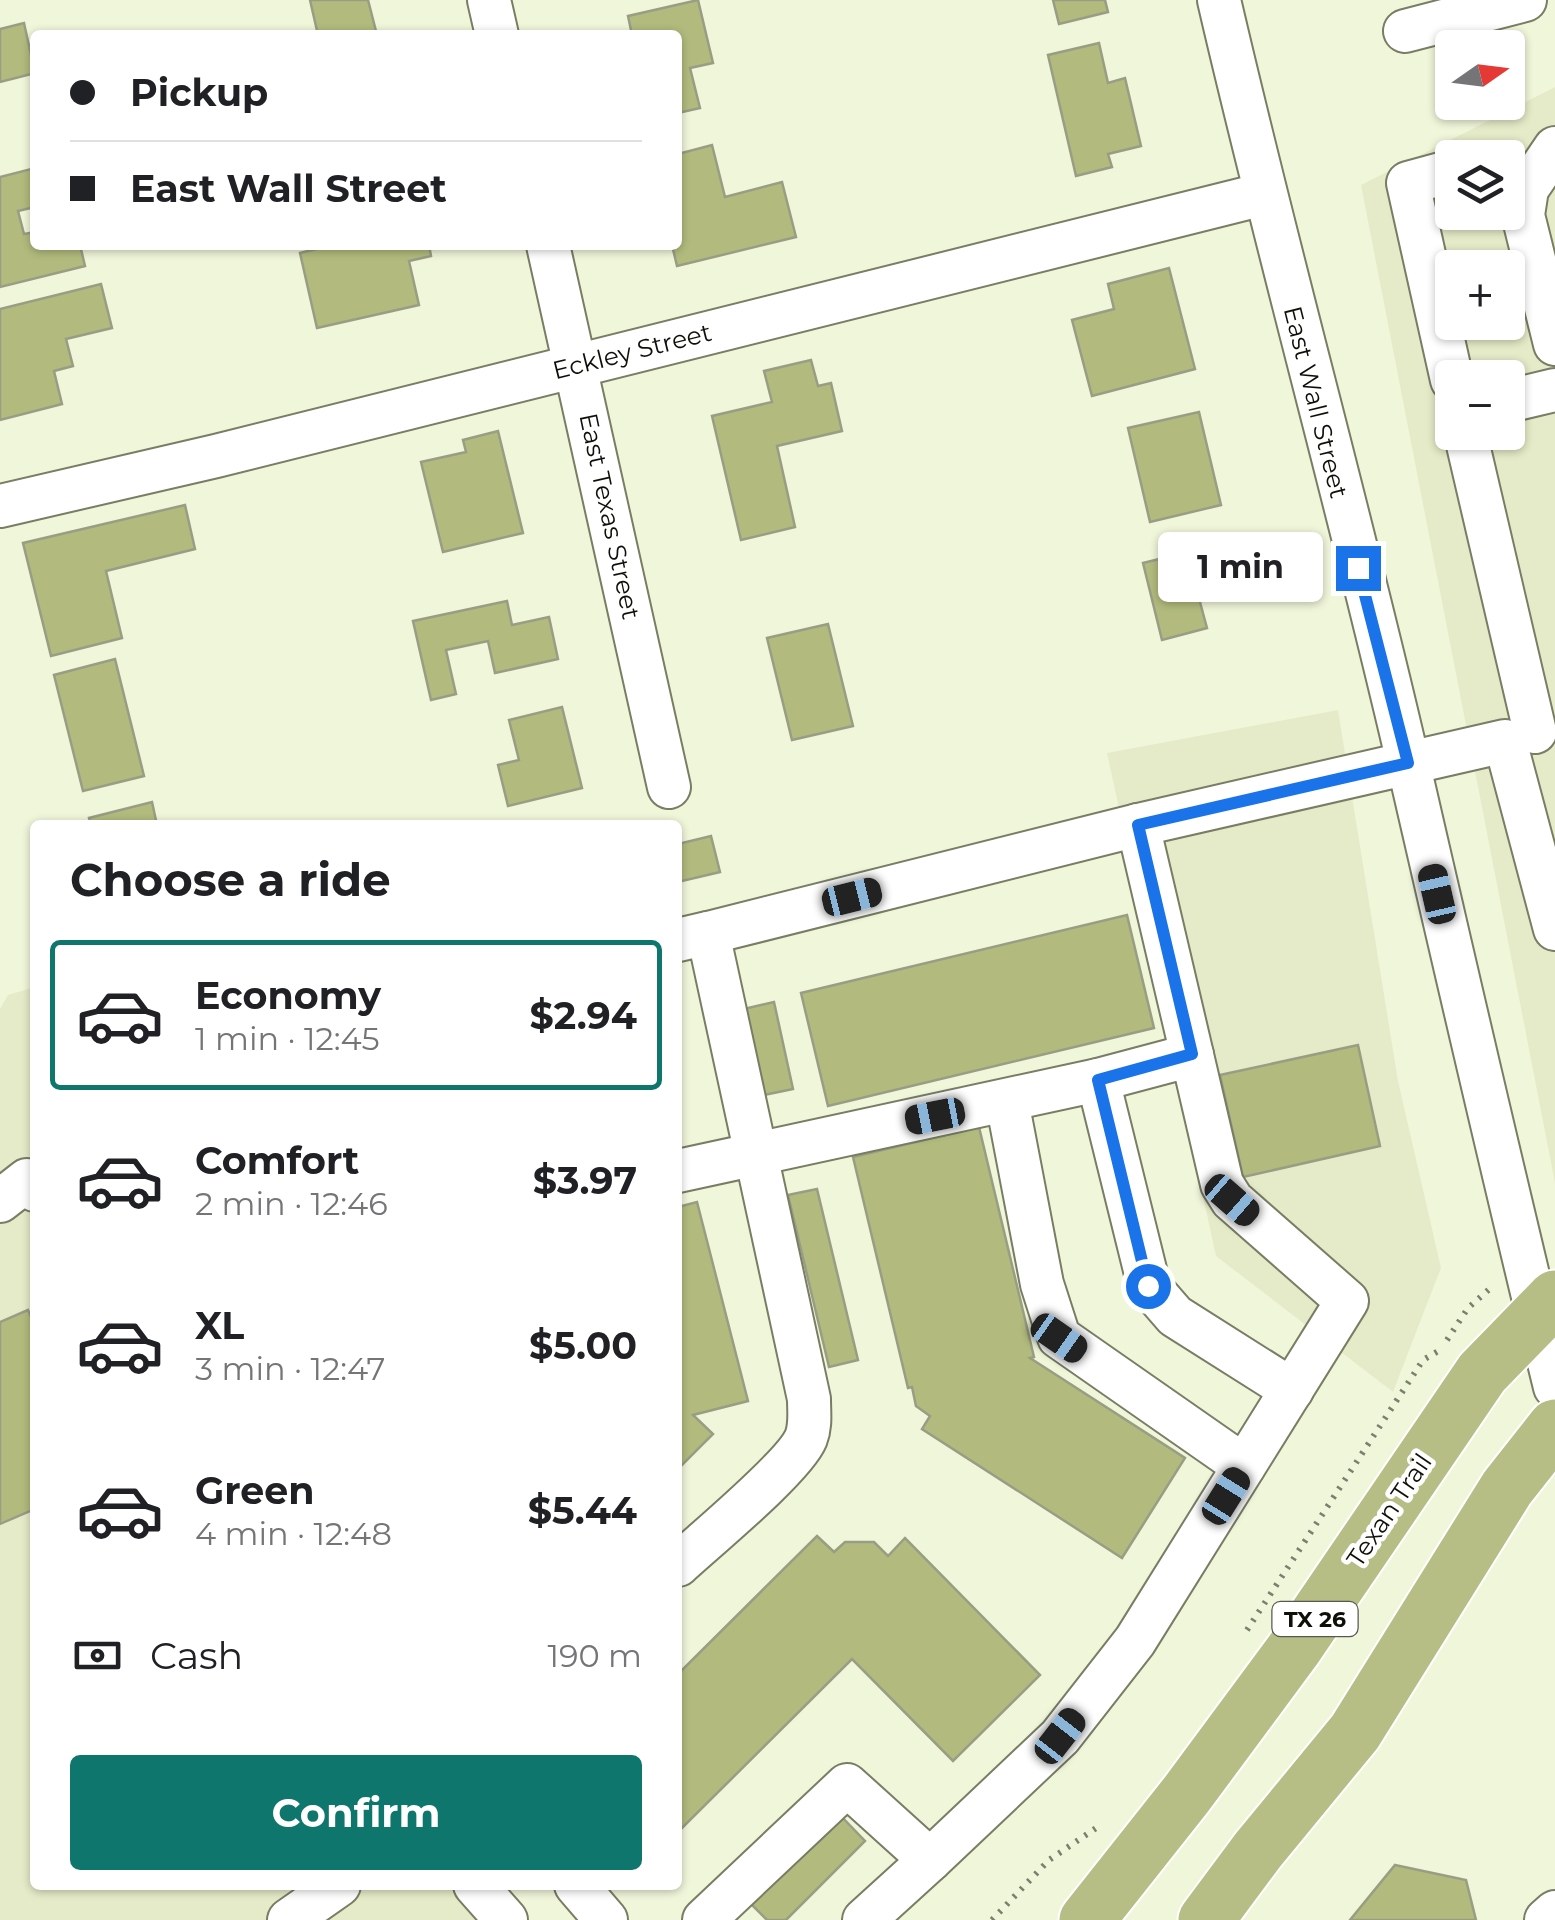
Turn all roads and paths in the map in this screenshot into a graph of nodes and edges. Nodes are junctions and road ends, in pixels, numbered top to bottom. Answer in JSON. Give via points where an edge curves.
{"nodes":[{"id":1,"x":489,"y":0,"type":"edge"},
{"id":2,"x":1219,"y":0,"type":"edge"},
{"id":3,"x":1525,"y":0,"type":"edge"},
{"id":4,"x":496,"y":30,"type":"edge"},
{"id":5,"x":1405,"y":31,"type":"dead end"},
{"id":6,"x":1555,"y":146,"type":"edge"},
{"id":7,"x":1525,"y":153,"type":"edge"},
{"id":8,"x":1435,"y":175,"type":"edge"},
{"id":9,"x":1264,"y":194,"type":"junction"},
{"id":10,"x":549,"y":250,"type":"edge"},
{"id":11,"x":1555,"y":344,"type":"edge"},
{"id":12,"x":1448,"y":360,"type":"edge"},
{"id":13,"x":576,"y":365,"type":"junction"},
{"id":14,"x":1555,"y":390,"type":"edge"},
{"id":15,"x":1525,"y":398,"type":"edge"},
{"id":16,"x":1468,"y":450,"type":"edge"},
{"id":17,"x":0,"y":506,"type":"edge"},
{"id":18,"x":1532,"y":733,"type":"edge"},
{"id":19,"x":1408,"y":763,"type":"junction"},
{"id":20,"x":669,"y":787,"type":"dead end"},
{"id":21,"x":1138,"y":825,"type":"junction"},
{"id":22,"x":1555,"y":930,"type":"edge"},
{"id":23,"x":693,"y":936,"type":"edge"},
{"id":24,"x":1192,"y":1054,"type":"junction"},
{"id":25,"x":1098,"y":1080,"type":"junction"},
{"id":26,"x":1007,"y":1101,"type":"junction"},
{"id":27,"x":755,"y":1152,"type":"junction"},
{"id":28,"x":682,"y":1171,"type":"edge"},
{"id":29,"x":30,"y":1184,"type":"edge"},
{"id":30,"x":0,"y":1201,"type":"edge"},
{"id":31,"x":1539,"y":1290,"type":"edge"},
{"id":32,"x":1555,"y":1386,"type":"edge"},
{"id":33,"x":1292,"y":1390,"type":"junction"},
{"id":34,"x":1555,"y":1428,"type":"edge"},
{"id":35,"x":1244,"y":1466,"type":"junction"},
{"id":36,"x":682,"y":1562,"type":"edge"},
{"id":37,"x":1238,"y":1643,"type":"dead end"},
{"id":38,"x":1112,"y":1816,"type":"dead end"},
{"id":39,"x":930,"y":1860,"type":"junction"},
{"id":40,"x":332,"y":1890,"type":"edge"},
{"id":41,"x":479,"y":1890,"type":"edge"},
{"id":42,"x":580,"y":1890,"type":"edge"},
{"id":43,"x":1555,"y":1912,"type":"edge"},
{"id":44,"x":289,"y":1920,"type":"edge"},
{"id":45,"x":506,"y":1920,"type":"edge"},
{"id":46,"x":606,"y":1920,"type":"edge"},
{"id":47,"x":704,"y":1920,"type":"edge"},
{"id":48,"x":864,"y":1920,"type":"edge"},
{"id":49,"x":992,"y":1920,"type":"edge"},
{"id":50,"x":1087,"y":1920,"type":"edge"},
{"id":51,"x":1206,"y":1920,"type":"edge"},
{"id":52,"x":1546,"y":1920,"type":"edge"}],
"edges":[{"from":1,"to":4,"type":"street"},
{"from":2,"to":9,"type":"street","name":"East Wall Street"},
{"from":3,"to":5,"type":"street"},
{"from":6,"to":7,"type":"street"},
{"from":6,"to":11,"type":"street","via":[[1526,188],[1523,215]]},
{"from":8,"to":12,"type":"street","via":[[1408,182]]},
{"from":9,"to":13,"type":"street","name":"Eckley Street"},
{"from":9,"to":19,"type":"street","name":"East Wall Street"},
{"from":10,"to":13,"type":"street","name":"East Texas Street"},
{"from":13,"to":17,"type":"street","name":"Eckley Street"},
{"from":13,"to":20,"type":"street","name":"East Texas Street"},
{"from":14,"to":15,"type":"street"},
{"from":16,"to":18,"type":"street"},
{"from":18,"to":19,"type":"street"},
{"from":18,"to":22,"type":"street"},
{"from":19,"to":21,"type":"street"},
{"from":19,"to":31,"type":"street","name":"East Wall Street"},
{"from":21,"to":23,"type":"street"},
{"from":21,"to":24,"type":"street"},
{"from":23,"to":27,"type":"street"},
{"from":24,"to":25,"type":"street"},
{"from":24,"to":33,"type":"street","via":[[1222,1184],[1232,1200],[1347,1301]]},
{"from":25,"to":26,"type":"street"},
{"from":25,"to":33,"type":"street","via":[[1148,1286],[1175,1316]]},
{"from":26,"to":27,"type":"street"},
{"from":26,"to":35,"type":"street","via":[[1042,1284],[1059,1338]]},
{"from":27,"to":28,"type":"street"},
{"from":27,"to":36,"type":"street","via":[[810,1426],[784,1465]]},
{"from":29,"to":30,"type":"street"},
{"from":31,"to":32,"type":"street","name":"East Wall Street"},
{"from":31,"to":37,"type":"path","via":[[1468,1308],[1440,1350],[1423,1360]]},
{"from":31,"to":50,"type":"main road","name":"Texan Trail","number":"TX 26","via":[[1294,1649]]},
{"from":33,"to":35,"type":"street"},
{"from":34,"to":51,"type":"main road","via":[[1507,1488],[1355,1732]]},
{"from":35,"to":39,"type":"street","via":[[1135,1641],[1060,1736]]},
{"from":38,"to":49,"type":"path","via":[[1050,1860]]},
{"from":39,"to":47,"type":"street","via":[[847,1786]]},
{"from":39,"to":48,"type":"street"},
{"from":40,"to":44,"type":"street"},
{"from":41,"to":45,"type":"street"},
{"from":42,"to":46,"type":"street"},
{"from":43,"to":52,"type":"street"}]}
